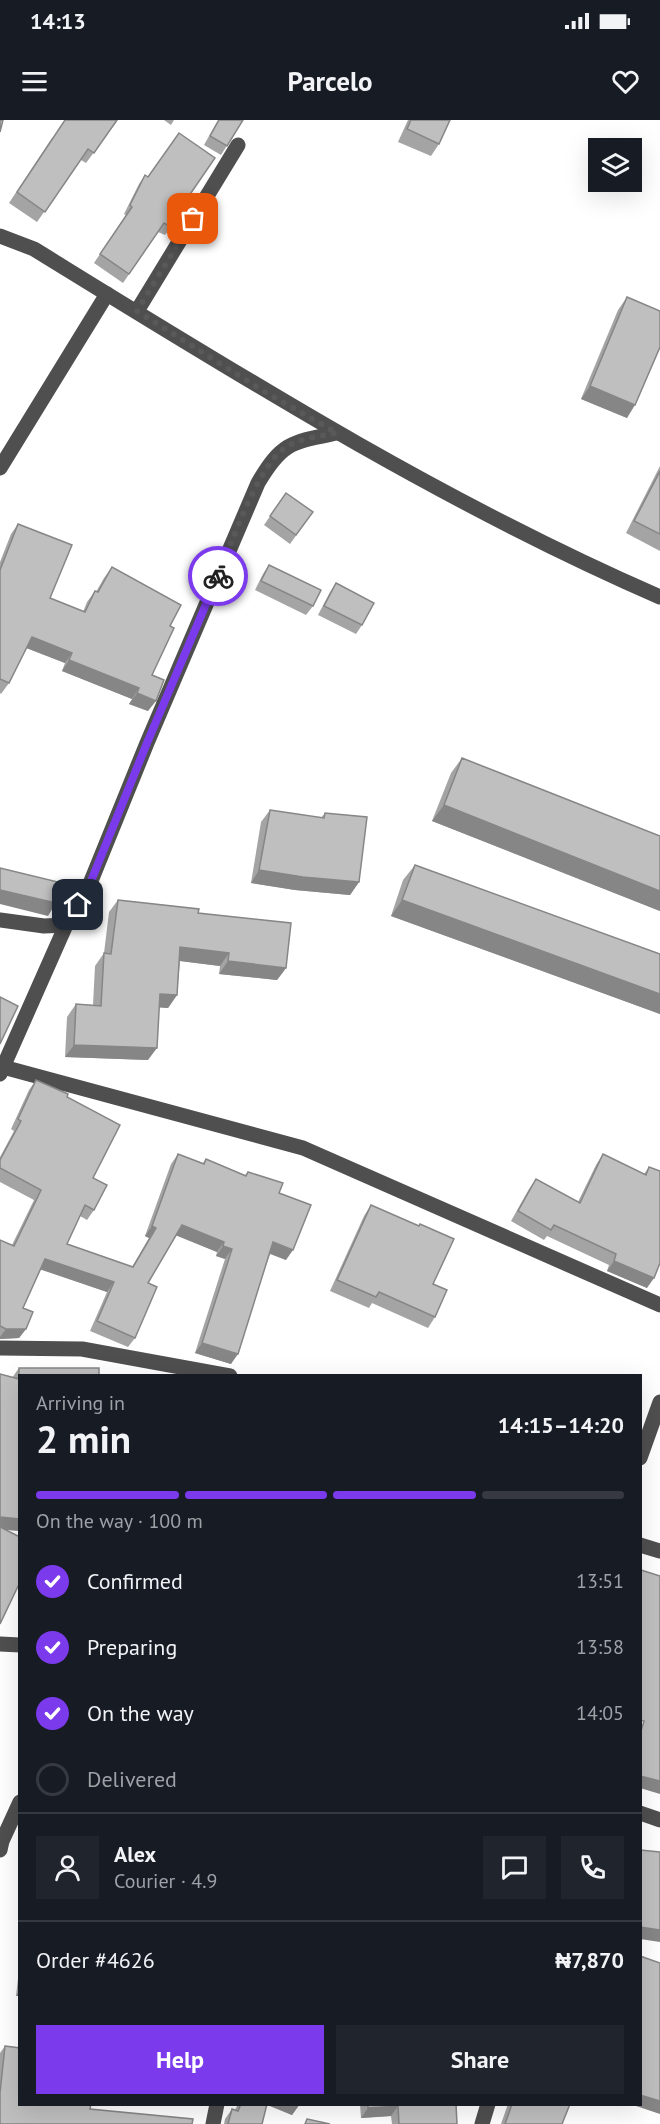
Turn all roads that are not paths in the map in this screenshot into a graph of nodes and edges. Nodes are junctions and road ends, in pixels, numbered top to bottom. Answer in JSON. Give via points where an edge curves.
{"nodes":[{"id":1,"x":238,"y":145,"type":"dead end"},
{"id":2,"x":0,"y":236,"type":"edge"},
{"id":3,"x":107,"y":294,"type":"junction"},
{"id":4,"x":137,"y":311,"type":"junction"},
{"id":5,"x":337,"y":433,"type":"junction"},
{"id":6,"x":0,"y":468,"type":"edge"},
{"id":7,"x":660,"y":597,"type":"edge"},
{"id":8,"x":0,"y":920,"type":"edge"},
{"id":9,"x":66,"y":925,"type":"junction"},
{"id":10,"x":2,"y":1070,"type":"edge"},
{"id":11,"x":660,"y":1305,"type":"edge"},
{"id":12,"x":0,"y":1348,"type":"edge"},
{"id":13,"x":142,"y":1360,"type":"junction"},
{"id":14,"x":137,"y":1374,"type":"edge"},
{"id":15,"x":219,"y":1374,"type":"edge"},
{"id":16,"x":660,"y":1402,"type":"edge"},
{"id":17,"x":644,"y":1434,"type":"edge"},
{"id":18,"x":642,"y":1546,"type":"edge"},
{"id":19,"x":660,"y":1551,"type":"edge"},
{"id":20,"x":0,"y":1644,"type":"edge"},
{"id":21,"x":18,"y":1645,"type":"edge"},
{"id":22,"x":18,"y":1806,"type":"edge"},
{"id":23,"x":642,"y":1814,"type":"edge"},
{"id":24,"x":660,"y":1820,"type":"edge"},
{"id":25,"x":0,"y":1850,"type":"edge"},
{"id":26,"x":217,"y":2106,"type":"edge"},
{"id":27,"x":487,"y":2106,"type":"edge"},
{"id":28,"x":213,"y":2124,"type":"edge"},
{"id":29,"x":482,"y":2124,"type":"edge"}],
"edges":[{"from":1,"to":4,"type":"street"},
{"from":2,"to":3,"type":"street","via":[[34,249]]},
{"from":3,"to":4,"type":"street"},
{"from":3,"to":6,"type":"street"},
{"from":4,"to":5,"type":"street"},
{"from":5,"to":7,"type":"street","via":[[512,528]]},
{"from":5,"to":9,"type":"street","via":[[286,446],[270,462],[258,483],[89,886]]},
{"from":8,"to":9,"type":"street"},
{"from":9,"to":10,"type":"street"},
{"from":10,"to":11,"type":"street","via":[[303,1148]]},
{"from":12,"to":13,"type":"street","via":[[82,1349]]},
{"from":13,"to":14,"type":"street"},
{"from":13,"to":15,"type":"street"},
{"from":16,"to":17,"type":"street"},
{"from":18,"to":19,"type":"street"},
{"from":20,"to":21,"type":"street"},
{"from":22,"to":25,"type":"street"},
{"from":23,"to":24,"type":"street"},
{"from":26,"to":28,"type":"street"},
{"from":27,"to":29,"type":"street"}]}
